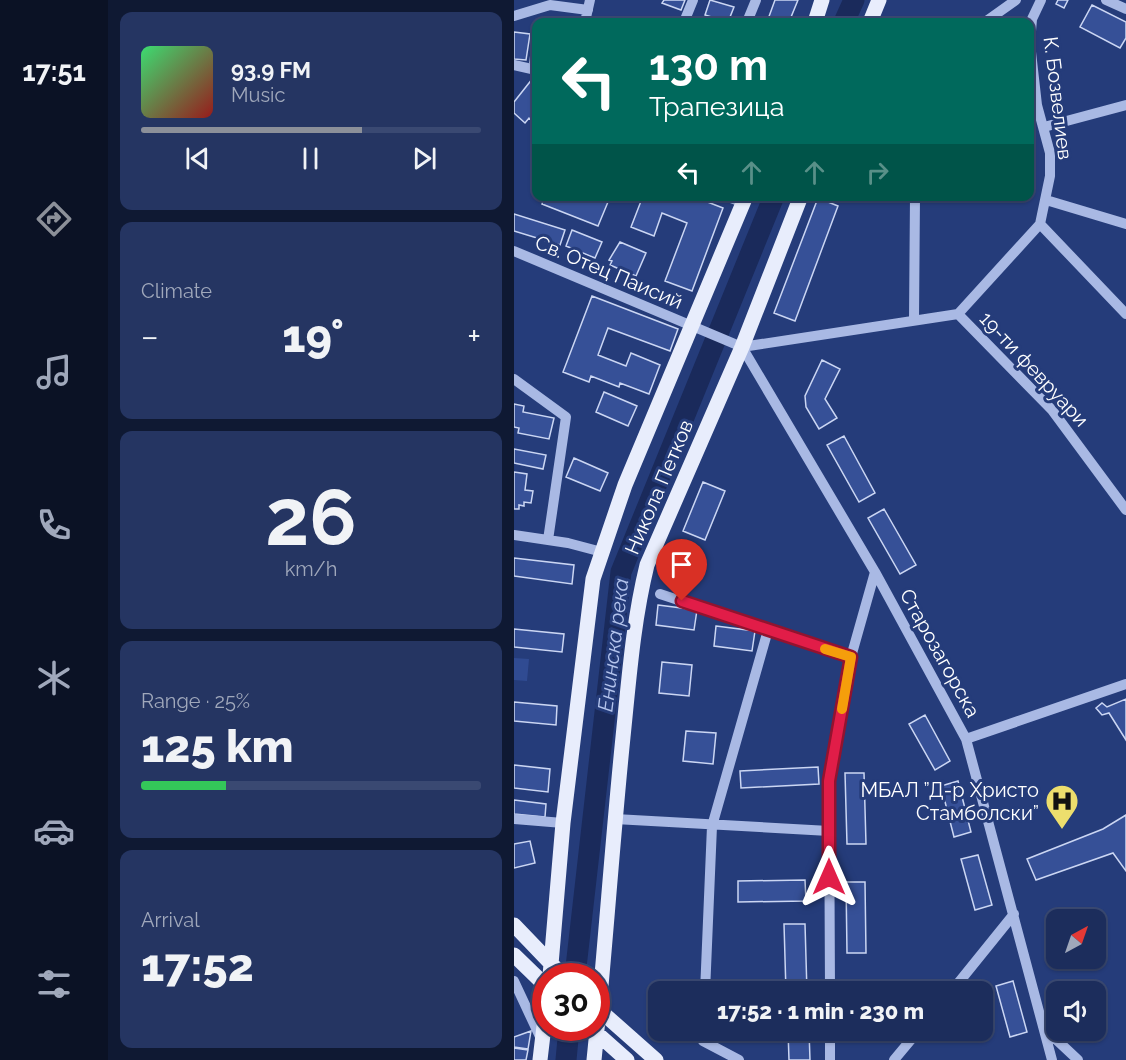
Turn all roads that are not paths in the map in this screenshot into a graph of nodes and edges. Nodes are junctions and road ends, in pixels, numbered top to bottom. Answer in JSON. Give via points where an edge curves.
{"nodes":[{"id":1,"x":693,"y":0,"type":"edge"},
{"id":2,"x":756,"y":0,"type":"edge"},
{"id":3,"x":822,"y":0,"type":"edge"},
{"id":4,"x":879,"y":0,"type":"edge"},
{"id":5,"x":1016,"y":0,"type":"edge"},
{"id":6,"x":1041,"y":0,"type":"edge"},
{"id":7,"x":1106,"y":0,"type":"edge"},
{"id":8,"x":589,"y":5,"type":"edge"},
{"id":9,"x":1126,"y":9,"type":"edge"},
{"id":10,"x":514,"y":16,"type":"edge"},
{"id":11,"x":686,"y":18,"type":"edge"},
{"id":12,"x":749,"y":18,"type":"edge"},
{"id":13,"x":816,"y":18,"type":"edge"},
{"id":14,"x":872,"y":18,"type":"edge"},
{"id":15,"x":991,"y":18,"type":"edge"},
{"id":16,"x":1033,"y":18,"type":"edge"},
{"id":17,"x":514,"y":65,"type":"edge"},
{"id":18,"x":532,"y":69,"type":"edge"},
{"id":19,"x":1034,"y":74,"type":"edge"},
{"id":20,"x":1126,"y":105,"type":"edge"},
{"id":21,"x":1044,"y":127,"type":"junction"},
{"id":22,"x":1046,"y":200,"type":"junction"},
{"id":23,"x":745,"y":201,"type":"edge"},
{"id":24,"x":799,"y":201,"type":"edge"},
{"id":25,"x":915,"y":201,"type":"edge"},
{"id":26,"x":1040,"y":224,"type":"junction"},
{"id":27,"x":1126,"y":224,"type":"edge"},
{"id":28,"x":514,"y":251,"type":"edge"},
{"id":29,"x":958,"y":314,"type":"junction"},
{"id":30,"x":1126,"y":314,"type":"edge"},
{"id":31,"x":914,"y":319,"type":"junction"},
{"id":32,"x":694,"y":327,"type":"junction"},
{"id":33,"x":737,"y":345,"type":"junction"},
{"id":34,"x":514,"y":379,"type":"edge"},
{"id":35,"x":1126,"y":510,"type":"edge"},
{"id":36,"x":514,"y":536,"type":"edge"},
{"id":37,"x":548,"y":540,"type":"junction"},
{"id":38,"x":602,"y":552,"type":"junction"},
{"id":39,"x":875,"y":572,"type":"junction"},
{"id":40,"x":660,"y":594,"type":"dead end"},
{"id":41,"x":768,"y":630,"type":"junction"},
{"id":42,"x":851,"y":657,"type":"junction"},
{"id":43,"x":1126,"y":684,"type":"edge"},
{"id":44,"x":966,"y":738,"type":"junction"},
{"id":45,"x":514,"y":819,"type":"edge"},
{"id":46,"x":614,"y":819,"type":"junction"},
{"id":47,"x":563,"y":824,"type":"junction"},
{"id":48,"x":712,"y":826,"type":"junction"},
{"id":49,"x":829,"y":831,"type":"junction"},
{"id":50,"x":1014,"y":914,"type":"junction"},
{"id":51,"x":514,"y":925,"type":"edge"},
{"id":52,"x":514,"y":955,"type":"edge"},
{"id":53,"x":547,"y":963,"type":"edge"},
{"id":54,"x":557,"y":963,"type":"edge"},
{"id":55,"x":602,"y":963,"type":"edge"},
{"id":56,"x":532,"y":972,"type":"edge"},
{"id":57,"x":514,"y":981,"type":"edge"},
{"id":58,"x":705,"y":981,"type":"edge"},
{"id":59,"x":830,"y":981,"type":"edge"},
{"id":60,"x":960,"y":981,"type":"edge"},
{"id":61,"x":610,"y":1019,"type":"edge"},
{"id":62,"x":532,"y":1020,"type":"edge"},
{"id":63,"x":1044,"y":1028,"type":"junction"},
{"id":64,"x":542,"y":1041,"type":"edge"},
{"id":65,"x":594,"y":1041,"type":"edge"},
{"id":66,"x":606,"y":1041,"type":"edge"},
{"id":67,"x":703,"y":1041,"type":"edge"},
{"id":68,"x":830,"y":1041,"type":"edge"},
{"id":69,"x":910,"y":1041,"type":"edge"},
{"id":70,"x":540,"y":1060,"type":"edge"},
{"id":71,"x":594,"y":1060,"type":"edge"},
{"id":72,"x":627,"y":1060,"type":"edge"},
{"id":73,"x":656,"y":1060,"type":"edge"},
{"id":74,"x":739,"y":1060,"type":"edge"},
{"id":75,"x":830,"y":1060,"type":"edge"},
{"id":76,"x":894,"y":1060,"type":"edge"},
{"id":77,"x":1052,"y":1060,"type":"edge"},
{"id":78,"x":1078,"y":1060,"type":"edge"}],
"edges":[{"from":1,"to":11,"type":"street"},
{"from":2,"to":12,"type":"street"},
{"from":3,"to":13,"type":"main road"},
{"from":4,"to":14,"type":"main road"},
{"from":5,"to":15,"type":"street"},
{"from":6,"to":16,"type":"street","name":"К. Бозвелиев"},
{"from":7,"to":9,"type":"street"},
{"from":8,"to":10,"type":"street","via":[[550,5]]},
{"from":17,"to":18,"type":"street"},
{"from":19,"to":21,"type":"street","name":"К. Бозвелиев"},
{"from":20,"to":21,"type":"street"},
{"from":21,"to":22,"type":"street","name":"К. Бозвелиев","via":[[1050,153]]},
{"from":22,"to":26,"type":"street","name":"К. Бозвелиев"},
{"from":22,"to":27,"type":"street"},
{"from":23,"to":32,"type":"main road","name":"Никола Петков"},
{"from":24,"to":33,"type":"main road","name":"Никола Петков"},
{"from":25,"to":31,"type":"street"},
{"from":26,"to":29,"type":"street","name":"К. Бозвелиев"},
{"from":26,"to":30,"type":"street"},
{"from":28,"to":32,"type":"street","name":"Св. Отец Паисий"},
{"from":29,"to":31,"type":"street","name":"19-ти февруари"},
{"from":29,"to":35,"type":"street","name":"19-ти февруари","via":[[1052,410]]},
{"from":31,"to":33,"type":"street","name":"19-ти февруари"},
{"from":32,"to":33,"type":"street"},
{"from":32,"to":38,"type":"main road","name":"Никола Петков","via":[[625,485]]},
{"from":33,"to":39,"type":"street","name":"Старозагорска"},
{"from":33,"to":46,"type":"main road","name":"Никола Петков","via":[[647,565],[634,626]]},
{"from":34,"to":37,"type":"street","via":[[566,417]]},
{"from":36,"to":37,"type":"street"},
{"from":37,"to":38,"type":"street"},
{"from":38,"to":47,"type":"main road","name":"Никола Петков","via":[[594,579]]},
{"from":39,"to":42,"type":"street"},
{"from":39,"to":44,"type":"street","name":"Старозагорска"},
{"from":40,"to":41,"type":"street"},
{"from":41,"to":42,"type":"street"},
{"from":41,"to":48,"type":"street"},
{"from":42,"to":49,"type":"street","via":[[829,781]]},
{"from":43,"to":44,"type":"street"},
{"from":44,"to":50,"type":"street","name":"Старозагорска"},
{"from":45,"to":47,"type":"street"},
{"from":46,"to":48,"type":"street"},
{"from":46,"to":55,"type":"main road","name":"Никола Петков"},
{"from":47,"to":54,"type":"main road","name":"Никола Петков"},
{"from":48,"to":49,"type":"street"},
{"from":48,"to":58,"type":"street"},
{"from":49,"to":59,"type":"street"},
{"from":50,"to":60,"type":"street"},
{"from":50,"to":63,"type":"street","name":"Старозагорска"},
{"from":51,"to":53,"type":"main road"},
{"from":52,"to":56,"type":"main road"},
{"from":57,"to":62,"type":"street"},
{"from":61,"to":73,"type":"main road"},
{"from":63,"to":77,"type":"street","name":"Старозагорска"},
{"from":63,"to":78,"type":"street"},
{"from":64,"to":70,"type":"main road"},
{"from":65,"to":71,"type":"main road","name":"Никола Петков"},
{"from":66,"to":72,"type":"main road"},
{"from":67,"to":74,"type":"street"},
{"from":68,"to":75,"type":"street"},
{"from":69,"to":76,"type":"street"}]}
